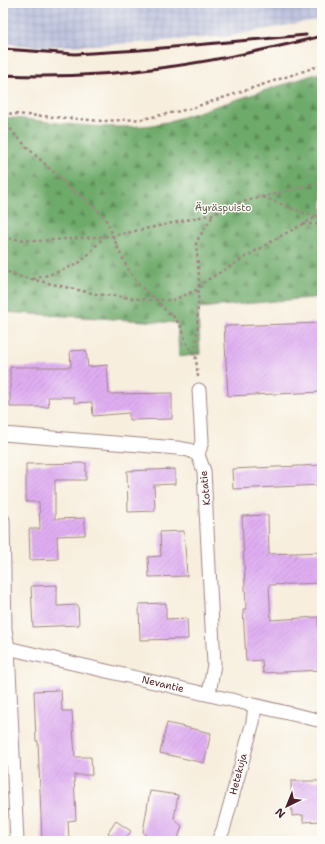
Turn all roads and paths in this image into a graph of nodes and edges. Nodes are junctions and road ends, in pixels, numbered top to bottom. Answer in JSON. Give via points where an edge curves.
{"nodes":[{"id":1,"x":322,"y":65,"type":"edge"},
{"id":2,"x":3,"y":113,"type":"edge"},
{"id":3,"x":3,"y":119,"type":"edge"},
{"id":4,"x":322,"y":182,"type":"edge"},
{"id":5,"x":261,"y":197,"type":"junction"},
{"id":6,"x":214,"y":214,"type":"junction"},
{"id":7,"x":322,"y":214,"type":"edge"},
{"id":8,"x":317,"y":216,"type":"junction"},
{"id":9,"x":301,"y":224,"type":"junction"},
{"id":10,"x":322,"y":224,"type":"edge"},
{"id":11,"x":104,"y":236,"type":"junction"},
{"id":12,"x":112,"y":236,"type":"junction"},
{"id":13,"x":3,"y":238,"type":"edge"},
{"id":14,"x":3,"y":268,"type":"edge"},
{"id":15,"x":32,"y":280,"type":"junction"},
{"id":16,"x":199,"y":289,"type":"junction"},
{"id":17,"x":157,"y":300,"type":"junction"},
{"id":18,"x":196,"y":359,"type":"junction"},
{"id":19,"x":199,"y":390,"type":"joint"},
{"id":20,"x":3,"y":434,"type":"edge"},
{"id":21,"x":198,"y":455,"type":"junction"},
{"id":22,"x":3,"y":520,"type":"edge"},
{"id":23,"x":6,"y":647,"type":"edge"},
{"id":24,"x":210,"y":694,"type":"junction"},
{"id":25,"x":255,"y":706,"type":"junction"},
{"id":26,"x":322,"y":722,"type":"edge"},
{"id":27,"x":17,"y":841,"type":"edge"},
{"id":28,"x":218,"y":841,"type":"edge"}],
"edges":[{"from":1,"to":2,"type":"path","via":[[189,109],[143,119],[103,121]]},
{"from":3,"to":12,"type":"path","via":[[27,147],[71,189],[93,205],[106,219]]},
{"from":4,"to":5,"type":"path"},
{"from":5,"to":6,"type":"path","via":[[234,204]]},
{"from":5,"to":8,"type":"path"},
{"from":6,"to":12,"type":"path"},
{"from":6,"to":16,"type":"path","via":[[196,242]]},
{"from":7,"to":8,"type":"path"},
{"from":8,"to":9,"type":"path"},
{"from":9,"to":10,"type":"path"},
{"from":9,"to":16,"type":"path","via":[[204,282]]},
{"from":11,"to":12,"type":"path"},
{"from":11,"to":13,"type":"path","via":[[38,241]]},
{"from":11,"to":15,"type":"path","via":[[79,262]]},
{"from":12,"to":17,"type":"path","via":[[136,281]]},
{"from":14,"to":15,"type":"path","via":[[13,275]]},
{"from":15,"to":17,"type":"path","via":[[96,294]]},
{"from":16,"to":17,"type":"path","via":[[173,300]]},
{"from":16,"to":18,"type":"path"},
{"from":17,"to":18,"type":"path","via":[[182,328],[185,340]]},
{"from":18,"to":19,"type":"path"},
{"from":19,"to":21,"type":"street","via":[[202,441]]},
{"from":20,"to":21,"type":"street","via":[[177,448]]},
{"from":21,"to":24,"type":"street","name":"Kotatie","via":[[204,472],[208,516],[214,664]]},
{"from":22,"to":23,"type":"street"},
{"from":23,"to":24,"type":"street","name":"Nevantie"},
{"from":23,"to":27,"type":"street"},
{"from":24,"to":25,"type":"street","name":"Nevantie"},
{"from":25,"to":26,"type":"street","name":"Nevantie"},
{"from":25,"to":28,"type":"street","name":"Hetekuja","via":[[253,722]]}]}
